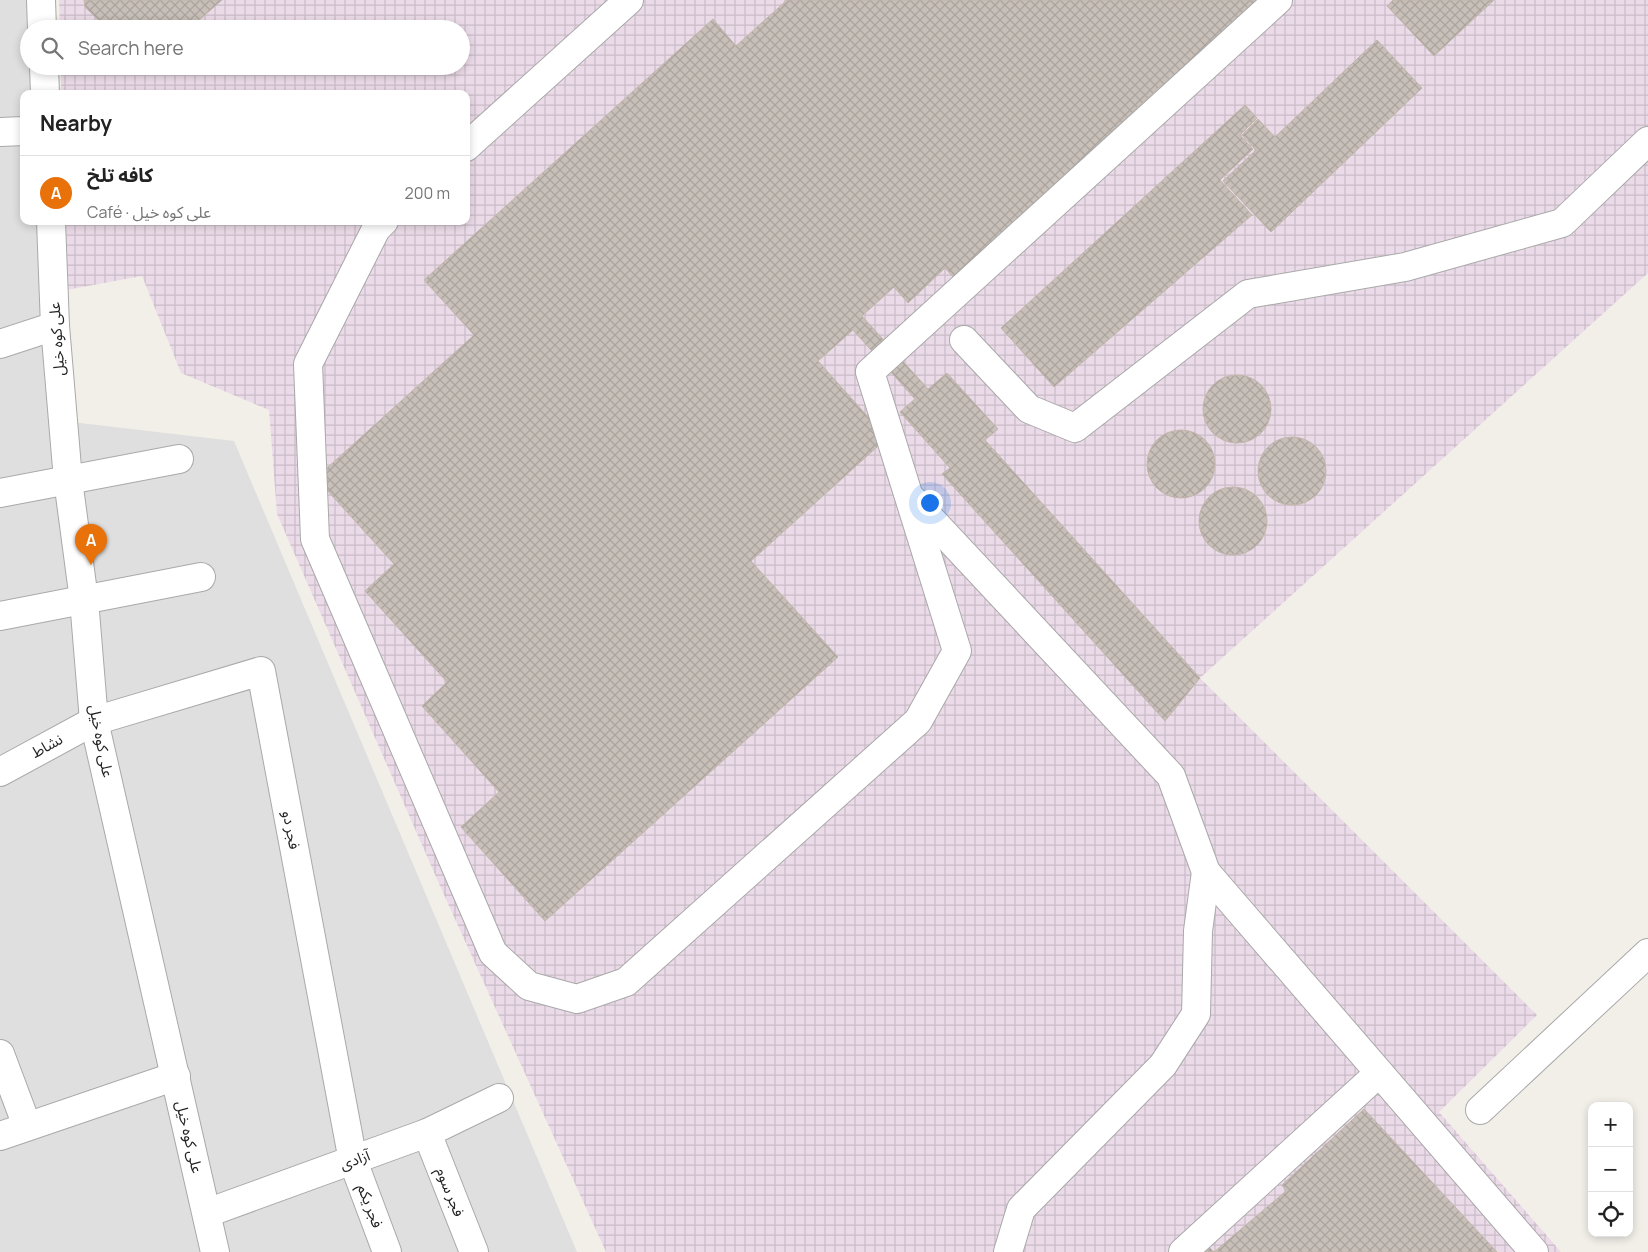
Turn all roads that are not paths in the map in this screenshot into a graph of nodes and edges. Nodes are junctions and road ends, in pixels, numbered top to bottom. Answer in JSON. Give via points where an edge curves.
{"nodes":[{"id":1,"x":41,"y":0,"type":"edge"},
{"id":2,"x":629,"y":0,"type":"edge"},
{"id":3,"x":1278,"y":0,"type":"edge"},
{"id":4,"x":42,"y":20,"type":"edge"},
{"id":5,"x":44,"y":75,"type":"edge"},
{"id":6,"x":45,"y":90,"type":"edge"},
{"id":7,"x":20,"y":131,"type":"edge"},
{"id":8,"x":0,"y":132,"type":"edge"},
{"id":9,"x":1648,"y":141,"type":"edge"},
{"id":10,"x":470,"y":143,"type":"edge"},
{"id":11,"x":51,"y":225,"type":"edge"},
{"id":12,"x":380,"y":225,"type":"edge"},
{"id":13,"x":55,"y":326,"type":"junction"},
{"id":14,"x":964,"y":340,"type":"dead end"},
{"id":15,"x":0,"y":344,"type":"edge"},
{"id":16,"x":179,"y":459,"type":"dead end"},
{"id":17,"x":68,"y":480,"type":"junction"},
{"id":18,"x":0,"y":493,"type":"edge"},
{"id":19,"x":908,"y":495,"type":"junction"},
{"id":20,"x":201,"y":577,"type":"dead end"},
{"id":21,"x":84,"y":600,"type":"junction"},
{"id":22,"x":0,"y":616,"type":"edge"},
{"id":23,"x":94,"y":720,"type":"junction"},
{"id":24,"x":0,"y":772,"type":"edge"},
{"id":25,"x":1206,"y":872,"type":"junction"},
{"id":26,"x":1648,"y":953,"type":"edge"},
{"id":27,"x":0,"y":1054,"type":"edge"},
{"id":28,"x":1379,"y":1073,"type":"junction"},
{"id":29,"x":176,"y":1076,"type":"junction"},
{"id":30,"x":499,"y":1098,"type":"dead end"},
{"id":31,"x":1480,"y":1110,"type":"dead end"},
{"id":32,"x":27,"y":1126,"type":"junction"},
{"id":33,"x":427,"y":1133,"type":"junction"},
{"id":34,"x":0,"y":1136,"type":"edge"},
{"id":35,"x":353,"y":1160,"type":"junction"},
{"id":36,"x":207,"y":1213,"type":"junction"},
{"id":37,"x":214,"y":1252,"type":"edge"},
{"id":38,"x":387,"y":1252,"type":"edge"},
{"id":39,"x":474,"y":1252,"type":"edge"},
{"id":40,"x":1008,"y":1252,"type":"edge"},
{"id":41,"x":1183,"y":1252,"type":"edge"},
{"id":42,"x":1534,"y":1252,"type":"edge"}],
"edges":[{"from":1,"to":4,"type":"street"},
{"from":2,"to":10,"type":"street"},
{"from":3,"to":19,"type":"street","via":[[870,372]]},
{"from":5,"to":6,"type":"street"},
{"from":7,"to":8,"type":"street"},
{"from":9,"to":14,"type":"street","via":[[1562,223],[1405,267],[1248,294],[1074,428],[1029,409]]},
{"from":11,"to":13,"type":"street","name":"علی کوه خیل"},
{"from":12,"to":19,"type":"street","via":[[308,364],[315,539],[493,953],[529,986],[577,999],[626,982],[918,722],[957,651]]},
{"from":13,"to":15,"type":"street"},
{"from":13,"to":17,"type":"street","name":"علی کوه خیل"},
{"from":16,"to":17,"type":"street"},
{"from":17,"to":18,"type":"street"},
{"from":17,"to":21,"type":"street","name":"علی کوه خیل"},
{"from":19,"to":25,"type":"street","via":[[1172,776]]},
{"from":20,"to":21,"type":"street"},
{"from":21,"to":22,"type":"street"},
{"from":21,"to":23,"type":"street","name":"علی کوه خیل"},
{"from":23,"to":24,"type":"street","name":"نشاط"},
{"from":23,"to":29,"type":"street","name":"علی کوه خیل"},
{"from":23,"to":35,"type":"street","name":"فجر دو","via":[[261,671]]},
{"from":25,"to":28,"type":"street"},
{"from":25,"to":40,"type":"street","via":[[1198,930],[1196,1014],[1163,1065],[1022,1209]]},
{"from":26,"to":31,"type":"street"},
{"from":27,"to":32,"type":"street"},
{"from":28,"to":41,"type":"street"},
{"from":28,"to":42,"type":"street"},
{"from":29,"to":32,"type":"street"},
{"from":29,"to":36,"type":"street","name":"علی کوه خیل"},
{"from":30,"to":33,"type":"street","name":"آزادی"},
{"from":32,"to":34,"type":"street"},
{"from":33,"to":35,"type":"street","name":"آزادی"},
{"from":33,"to":39,"type":"street","name":"فجر سوم"},
{"from":35,"to":36,"type":"street","name":"آزادی"},
{"from":35,"to":38,"type":"street","name":"فجر یکم"},
{"from":36,"to":37,"type":"street","name":"علی کوه خیل"}]}
